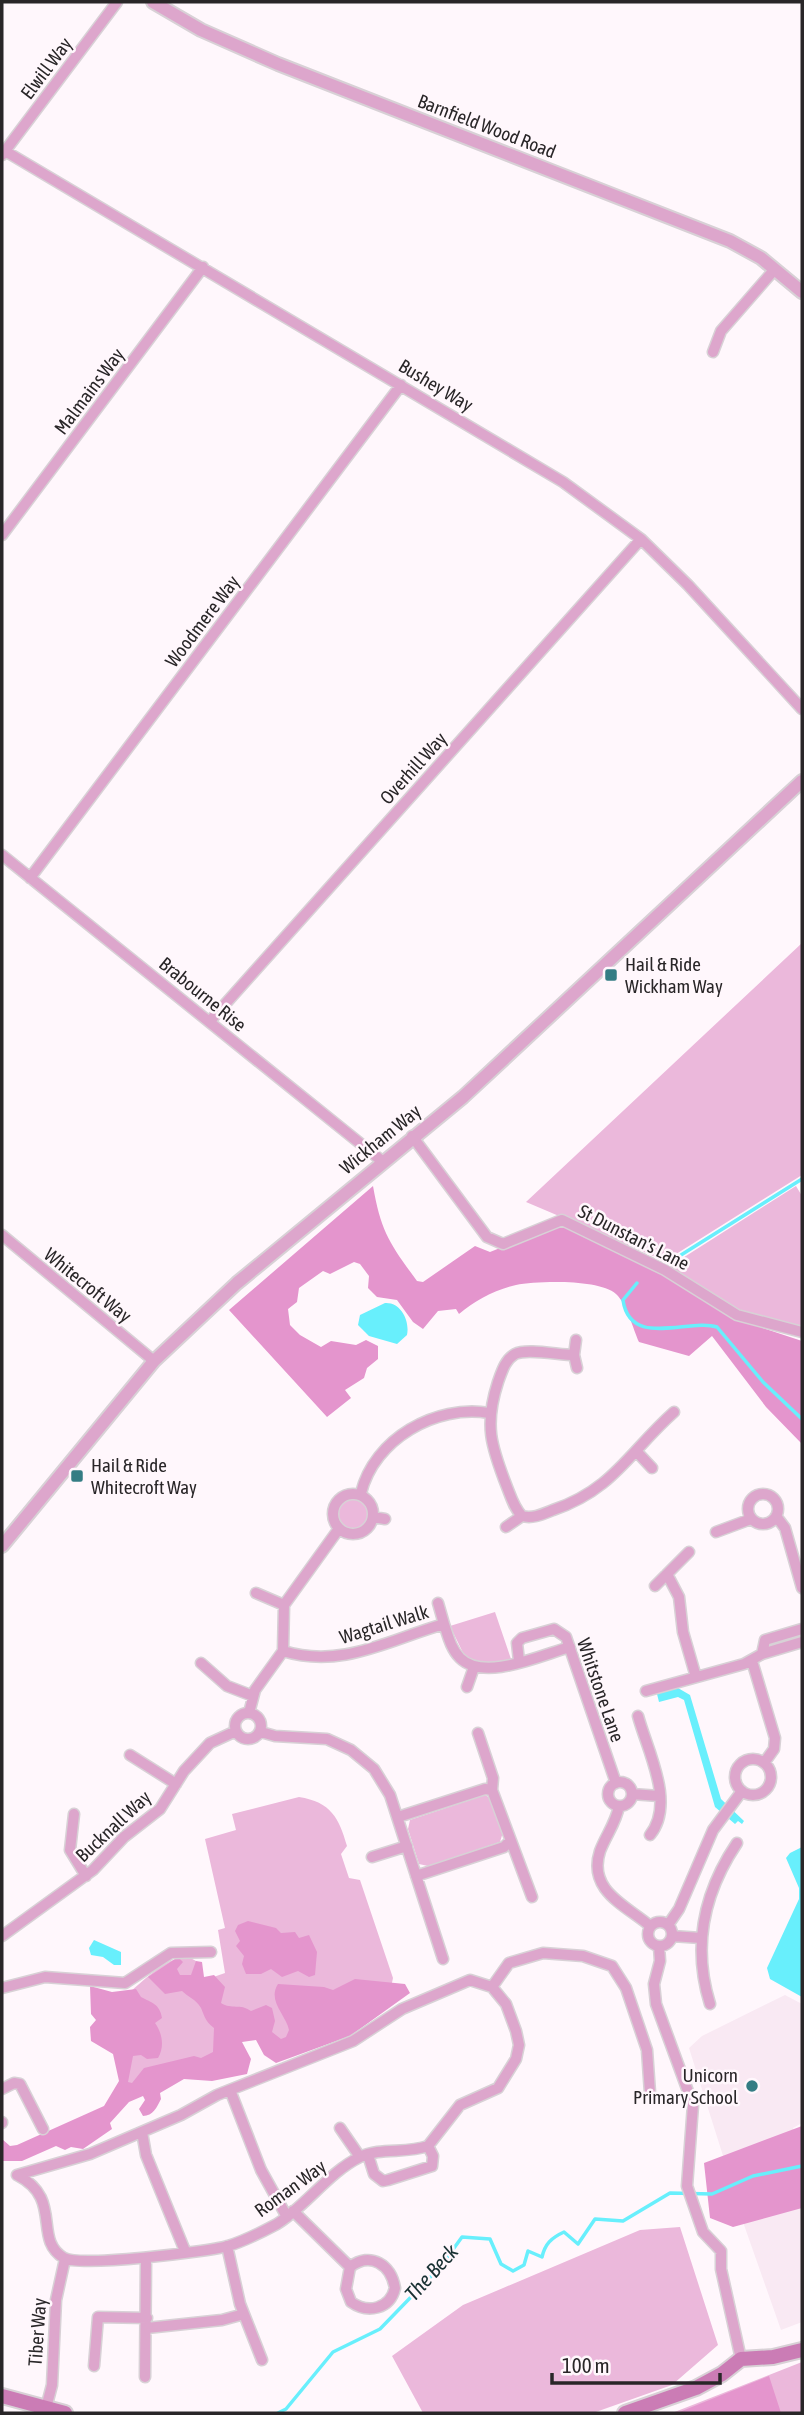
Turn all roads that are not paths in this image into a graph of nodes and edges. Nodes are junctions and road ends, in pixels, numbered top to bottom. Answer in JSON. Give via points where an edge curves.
{"nodes":[{"id":1,"x":117,"y":2,"type":"edge"},
{"id":2,"x":153,"y":2,"type":"edge"},
{"id":3,"x":4,"y":153,"type":"edge"},
{"id":4,"x":203,"y":267,"type":"junction"},
{"id":5,"x":775,"y":269,"type":"junction"},
{"id":6,"x":802,"y":292,"type":"edge"},
{"id":7,"x":713,"y":352,"type":"dead end"},
{"id":8,"x":401,"y":385,"type":"junction"},
{"id":9,"x":2,"y":535,"type":"edge"},
{"id":10,"x":641,"y":539,"type":"junction"},
{"id":11,"x":802,"y":709,"type":"edge"},
{"id":12,"x":802,"y":781,"type":"edge"},
{"id":13,"x":2,"y":855,"type":"edge"},
{"id":14,"x":30,"y":878,"type":"junction"},
{"id":15,"x":210,"y":1021,"type":"junction"},
{"id":16,"x":412,"y":1136,"type":"junction"},
{"id":17,"x":382,"y":1161,"type":"junction"},
{"id":18,"x":2,"y":1235,"type":"edge"},
{"id":19,"x":802,"y":1332,"type":"edge"},
{"id":20,"x":576,"y":1340,"type":"dead end"},
{"id":21,"x":574,"y":1354,"type":"junction"},
{"id":22,"x":154,"y":1361,"type":"junction"},
{"id":23,"x":577,"y":1368,"type":"dead end"},
{"id":24,"x":674,"y":1412,"type":"dead end"},
{"id":25,"x":489,"y":1413,"type":"junction"},
{"id":26,"x":637,"y":1452,"type":"junction"},
{"id":27,"x":652,"y":1468,"type":"dead end"},
{"id":28,"x":361,"y":1493,"type":"junction"},
{"id":29,"x":522,"y":1516,"type":"junction"},
{"id":30,"x":776,"y":1516,"type":"junction"},
{"id":31,"x":373,"y":1517,"type":"junction"},
{"id":32,"x":385,"y":1519,"type":"dead end"},
{"id":33,"x":751,"y":1519,"type":"junction"},
{"id":34,"x":506,"y":1527,"type":"dead end"},
{"id":35,"x":338,"y":1530,"type":"junction"},
{"id":36,"x":716,"y":1532,"type":"dead end"},
{"id":37,"x":2,"y":1546,"type":"edge"},
{"id":38,"x":690,"y":1552,"type":"dead end"},
{"id":39,"x":667,"y":1574,"type":"junction"},
{"id":40,"x":655,"y":1586,"type":"dead end"},
{"id":41,"x":802,"y":1588,"type":"edge"},
{"id":42,"x":256,"y":1593,"type":"dead end"},
{"id":43,"x":438,"y":1603,"type":"dead end"},
{"id":44,"x":284,"y":1605,"type":"junction"},
{"id":45,"x":444,"y":1624,"type":"junction"},
{"id":46,"x":802,"y":1629,"type":"edge"},
{"id":47,"x":802,"y":1642,"type":"edge"},
{"id":48,"x":570,"y":1647,"type":"junction"},
{"id":49,"x":283,"y":1651,"type":"junction"},
{"id":50,"x":762,"y":1654,"type":"junction"},
{"id":51,"x":752,"y":1661,"type":"junction"},
{"id":52,"x":516,"y":1662,"type":"junction"},
{"id":53,"x":201,"y":1663,"type":"dead end"},
{"id":54,"x":474,"y":1667,"type":"junction"},
{"id":55,"x":696,"y":1677,"type":"junction"},
{"id":56,"x":467,"y":1687,"type":"dead end"},
{"id":57,"x":646,"y":1691,"type":"dead end"},
{"id":58,"x":253,"y":1696,"type":"junction"},
{"id":59,"x":249,"y":1713,"type":"junction"},
{"id":60,"x":638,"y":1716,"type":"dead end"},
{"id":61,"x":236,"y":1731,"type":"junction"},
{"id":62,"x":261,"y":1732,"type":"junction"},
{"id":63,"x":478,"y":1733,"type":"dead end"},
{"id":64,"x":130,"y":1755,"type":"dead end"},
{"id":65,"x":764,"y":1763,"type":"junction"},
{"id":66,"x":616,"y":1783,"type":"junction"},
{"id":67,"x":176,"y":1784,"type":"junction"},
{"id":68,"x":492,"y":1790,"type":"junction"},
{"id":69,"x":742,"y":1791,"type":"junction"},
{"id":70,"x":632,"y":1794,"type":"junction"},
{"id":71,"x":659,"y":1796,"type":"junction"},
{"id":72,"x":619,"y":1806,"type":"junction"},
{"id":73,"x":74,"y":1814,"type":"dead end"},
{"id":74,"x":398,"y":1817,"type":"junction"},
{"id":75,"x":650,"y":1835,"type":"dead end"},
{"id":76,"x":509,"y":1842,"type":"junction"},
{"id":77,"x":737,"y":1843,"type":"dead end"},
{"id":78,"x":407,"y":1846,"type":"junction"},
{"id":79,"x":372,"y":1857,"type":"dead end"},
{"id":80,"x":86,"y":1876,"type":"junction"},
{"id":81,"x":416,"y":1876,"type":"junction"},
{"id":82,"x":532,"y":1898,"type":"dead end"},
{"id":83,"x":668,"y":1924,"type":"junction"},
{"id":84,"x":650,"y":1926,"type":"junction"},
{"id":85,"x":672,"y":1936,"type":"junction"},
{"id":86,"x":2,"y":1937,"type":"edge"},
{"id":87,"x":701,"y":1938,"type":"junction"},
{"id":88,"x":659,"y":1946,"type":"junction"},
{"id":89,"x":211,"y":1952,"type":"dead end"},
{"id":90,"x":443,"y":1959,"type":"dead end"},
{"id":91,"x":492,"y":1987,"type":"junction"},
{"id":92,"x":2,"y":1988,"type":"edge"},
{"id":93,"x":710,"y":2004,"type":"dead end"},
{"id":94,"x":2,"y":2089,"type":"edge"},
{"id":95,"x":230,"y":2090,"type":"junction"},
{"id":96,"x":650,"y":2093,"type":"dead end"},
{"id":97,"x":340,"y":2128,"type":"dead end"},
{"id":98,"x":43,"y":2129,"type":"dead end"},
{"id":99,"x":142,"y":2132,"type":"junction"},
{"id":100,"x":428,"y":2146,"type":"junction"},
{"id":101,"x":364,"y":2156,"type":"junction"},
{"id":102,"x":290,"y":2214,"type":"junction"},
{"id":103,"x":227,"y":2246,"type":"junction"},
{"id":104,"x":185,"y":2251,"type":"junction"},
{"id":105,"x":146,"y":2258,"type":"junction"},
{"id":106,"x":65,"y":2259,"type":"junction"},
{"id":107,"x":350,"y":2267,"type":"junction"},
{"id":108,"x":244,"y":2314,"type":"junction"},
{"id":109,"x":147,"y":2323,"type":"junction"},
{"id":110,"x":802,"y":2350,"type":"edge"},
{"id":111,"x":741,"y":2359,"type":"junction"},
{"id":112,"x":262,"y":2360,"type":"dead end"},
{"id":113,"x":94,"y":2366,"type":"dead end"},
{"id":114,"x":145,"y":2377,"type":"dead end"},
{"id":115,"x":2,"y":2396,"type":"edge"},
{"id":116,"x":46,"y":2408,"type":"junction"},
{"id":117,"x":65,"y":2413,"type":"edge"},
{"id":118,"x":625,"y":2413,"type":"edge"}],
"edges":[{"from":1,"to":3,"type":"street","name":"Elwill Way"},
{"from":2,"to":5,"type":"street","name":"Barnfield Wood Road","via":[[201,30],[278,64],[730,241]]},
{"from":3,"to":4,"type":"street","name":"Bushey Way"},
{"from":4,"to":8,"type":"street","name":"Bushey Way"},
{"from":4,"to":9,"type":"street","name":"Malmains Way"},
{"from":5,"to":6,"type":"street","name":"Barnfield Wood Road"},
{"from":5,"to":7,"type":"street","via":[[721,331]]},
{"from":8,"to":10,"type":"street","name":"Bushey Way","via":[[563,482]]},
{"from":8,"to":14,"type":"street","name":"Woodmere Way"},
{"from":10,"to":11,"type":"street","name":"Bushey Way"},
{"from":10,"to":15,"type":"street","name":"Overhill Way"},
{"from":12,"to":16,"type":"street","name":"Wickham Way","via":[[463,1097]]},
{"from":13,"to":14,"type":"street","name":"Brabourne Rise"},
{"from":14,"to":15,"type":"street","name":"Brabourne Rise"},
{"from":15,"to":17,"type":"street","name":"Brabourne Rise"},
{"from":16,"to":17,"type":"street","name":"Wickham Way"},
{"from":16,"to":19,"type":"street","name":"St Dunstan's Lane","via":[[488,1237],[503,1244],[562,1220],[665,1270],[737,1315]]},
{"from":17,"to":22,"type":"street","name":"Wickham Way","via":[[237,1283]]},
{"from":18,"to":22,"type":"street","name":"Whitecroft Way"},
{"from":20,"to":21,"type":"street"},
{"from":21,"to":23,"type":"street"},
{"from":21,"to":25,"type":"street","via":[[525,1351],[513,1356],[502,1371]]},
{"from":22,"to":37,"type":"street","name":"Wickham Way"},
{"from":24,"to":26,"type":"street"},
{"from":25,"to":28,"type":"street","via":[[454,1411],[423,1421],[373,1464]]},
{"from":25,"to":29,"type":"street","via":[[493,1451]]},
{"from":26,"to":27,"type":"street"},
{"from":26,"to":29,"type":"street","via":[[582,1500],[533,1517]]},
{"from":28,"to":31,"type":"street","via":[[370,1502]]},
{"from":28,"to":35,"type":"street","via":[[347,1495],[338,1504],[334,1516]]},
{"from":29,"to":34,"type":"street"},
{"from":30,"to":33,"type":"street","via":[[762,1524]]},
{"from":30,"to":33,"type":"street","via":[[775,1500],[761,1494],[749,1502]]},
{"from":30,"to":41,"type":"street","via":[[785,1528]]},
{"from":31,"to":32,"type":"street"},
{"from":31,"to":35,"type":"street","via":[[361,1531]]},
{"from":33,"to":36,"type":"street"},
{"from":35,"to":44,"type":"street"},
{"from":38,"to":39,"type":"street"},
{"from":39,"to":40,"type":"street"},
{"from":39,"to":55,"type":"street","via":[[678,1597]]},
{"from":42,"to":44,"type":"street"},
{"from":43,"to":45,"type":"street"},
{"from":44,"to":49,"type":"street"},
{"from":45,"to":49,"type":"street","name":"Wagtail Walk","via":[[347,1656],[309,1658]]},
{"from":45,"to":54,"type":"street","name":"Wagtail Walk","via":[[457,1654]]},
{"from":46,"to":50,"type":"street","via":[[765,1640]]},
{"from":47,"to":50,"type":"street"},
{"from":48,"to":52,"type":"street"},
{"from":48,"to":52,"type":"street","name":"Whitstone Lane","via":[[563,1634],[549,1630],[519,1640]]},
{"from":48,"to":66,"type":"street","name":"Whitstone Lane"},
{"from":49,"to":58,"type":"street","name":"Bucknall Way"},
{"from":50,"to":51,"type":"street"},
{"from":51,"to":55,"type":"street"},
{"from":51,"to":65,"type":"street","via":[[775,1742]]},
{"from":52,"to":54,"type":"street","via":[[491,1669]]},
{"from":53,"to":58,"type":"street","via":[[227,1686]]},
{"from":54,"to":56,"type":"street"},
{"from":55,"to":57,"type":"street"},
{"from":58,"to":59,"type":"street","name":"Bucknall Way"},
{"from":59,"to":61,"type":"street","name":"Bucknall Way","via":[[237,1719]]},
{"from":59,"to":62,"type":"street","via":[[259,1719]]},
{"from":60,"to":71,"type":"street"},
{"from":61,"to":62,"type":"street","via":[[248,1740]]},
{"from":61,"to":67,"type":"street","name":"Bucknall Way","via":[[210,1743]]},
{"from":62,"to":74,"type":"street","via":[[318,1737],[351,1750],[379,1775]]},
{"from":63,"to":68,"type":"street","via":[[493,1778]]},
{"from":64,"to":67,"type":"street"},
{"from":65,"to":69,"type":"street","via":[[771,1777],[767,1787],[753,1795]]},
{"from":65,"to":69,"type":"street","via":[[750,1759],[739,1765],[735,1777]]},
{"from":66,"to":70,"type":"street","via":[[626,1784]]},
{"from":66,"to":72,"type":"street","via":[[608,1797]]},
{"from":67,"to":80,"type":"street","name":"Bucknall Way","via":[[160,1809]]},
{"from":68,"to":74,"type":"street"},
{"from":68,"to":76,"type":"street"},
{"from":69,"to":83,"type":"street","via":[[713,1830]]},
{"from":70,"to":71,"type":"street"},
{"from":70,"to":72,"type":"street","via":[[627,1804]]},
{"from":71,"to":75,"type":"street","via":[[658,1819]]},
{"from":72,"to":84,"type":"street","via":[[599,1855],[600,1878],[614,1900]]},
{"from":73,"to":80,"type":"street","via":[[70,1850]]},
{"from":74,"to":78,"type":"street"},
{"from":76,"to":81,"type":"street"},
{"from":76,"to":82,"type":"street"},
{"from":77,"to":87,"type":"street","via":[[713,1888]]},
{"from":78,"to":79,"type":"street"},
{"from":78,"to":81,"type":"street"},
{"from":80,"to":86,"type":"street","name":"Bucknall Way"},
{"from":81,"to":90,"type":"street"},
{"from":83,"to":84,"type":"street"},
{"from":83,"to":85,"type":"street"},
{"from":84,"to":88,"type":"street","via":[[648,1937]]},
{"from":85,"to":87,"type":"street"},
{"from":85,"to":88,"type":"street","via":[[669,1943]]},
{"from":87,"to":93,"type":"street","via":[[701,1966]]},
{"from":88,"to":111,"type":"street","via":[[654,1992],[692,2105],[687,2186],[703,2232],[721,2251]]},
{"from":89,"to":92,"type":"street","via":[[171,1953],[125,1983],[45,1977]]},
{"from":91,"to":95,"type":"street","via":[[470,1980],[402,2009],[353,2041]]},
{"from":91,"to":96,"type":"street","via":[[509,1964],[543,1953],[583,1956],[612,1966],[626,1989],[647,2050]]},
{"from":91,"to":100,"type":"street","via":[[506,2004],[516,2031],[516,2059],[498,2088],[460,2105]]},
{"from":94,"to":98,"type":"street","via":[[20,2084]]},
{"from":95,"to":99,"type":"street"},
{"from":95,"to":102,"type":"street","via":[[261,2170]]},
{"from":97,"to":101,"type":"street"},
{"from":99,"to":104,"type":"street","via":[[146,2155]]},
{"from":99,"to":106,"type":"street","via":[[90,2154],[17,2175],[41,2194],[49,2239]]},
{"from":100,"to":101,"type":"street"},
{"from":100,"to":101,"type":"street","via":[[432,2166],[383,2181]]},
{"from":101,"to":102,"type":"street","name":"Roman Way"},
{"from":102,"to":103,"type":"street","name":"Roman Way"},
{"from":102,"to":107,"type":"street"},
{"from":103,"to":104,"type":"street","name":"Roman Way"},
{"from":103,"to":108,"type":"street"},
{"from":104,"to":105,"type":"street","name":"Roman Way"},
{"from":105,"to":106,"type":"street","name":"Roman Way"},
{"from":105,"to":109,"type":"street"},
{"from":106,"to":116,"type":"street","name":"Tiber Way","via":[[56,2300]]},
{"from":107,"to":107,"type":"street","via":[[346,2289],[351,2302],[366,2309],[389,2301],[395,2288],[388,2267],[364,2260]]},
{"from":108,"to":109,"type":"street","via":[[222,2320]]},
{"from":108,"to":112,"type":"street"},
{"from":109,"to":113,"type":"street","via":[[98,2317]]},
{"from":109,"to":114,"type":"street"},
{"from":110,"to":111,"type":"main road"},
{"from":111,"to":118,"type":"main road","via":[[696,2388]]},
{"from":115,"to":116,"type":"main road"},
{"from":116,"to":117,"type":"main road"}]}
